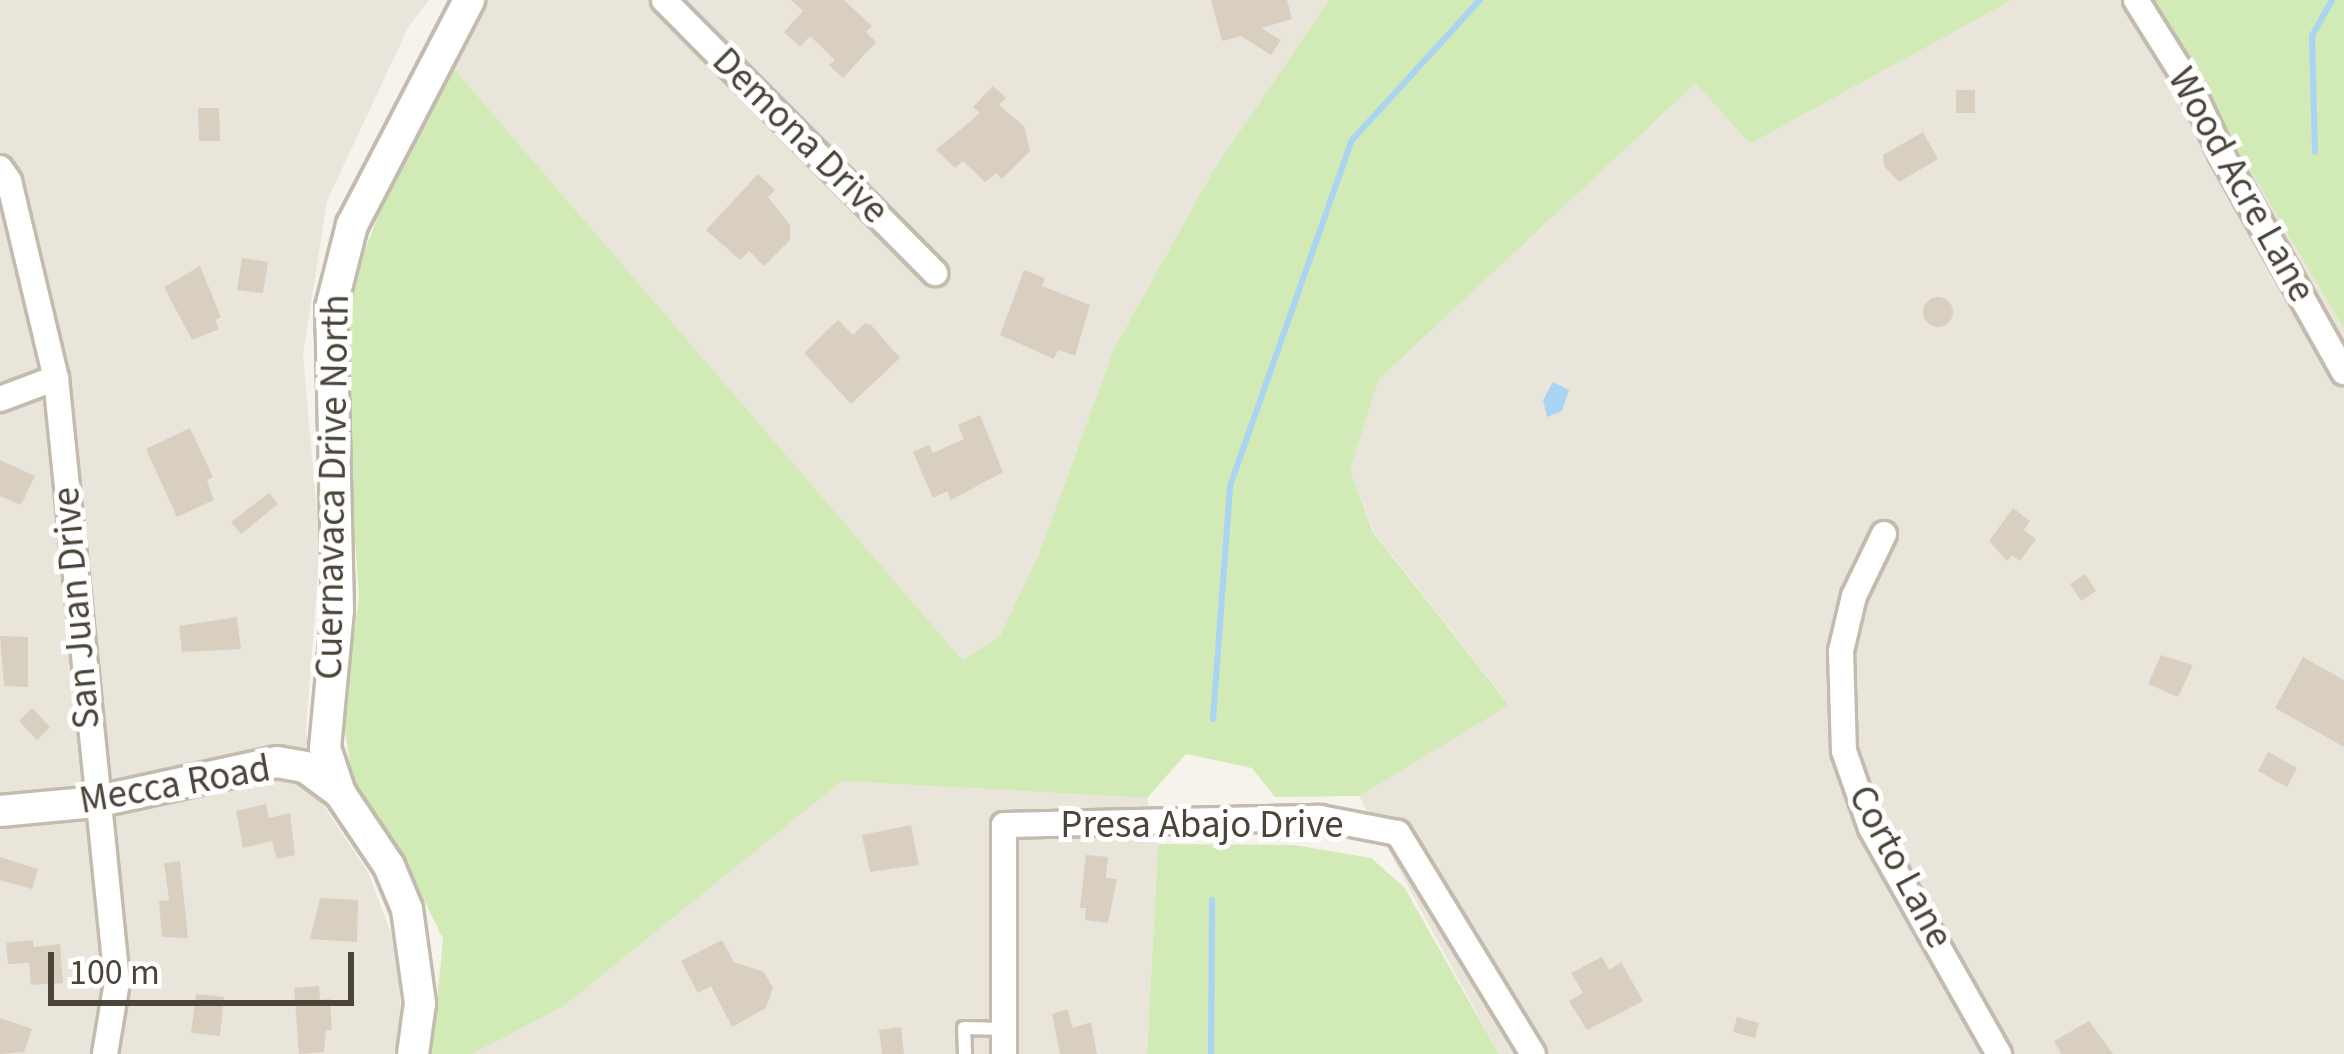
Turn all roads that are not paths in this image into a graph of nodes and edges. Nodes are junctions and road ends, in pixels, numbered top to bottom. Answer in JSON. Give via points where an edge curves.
{"nodes":[{"id":1,"x":469,"y":0,"type":"edge"},
{"id":2,"x":664,"y":0,"type":"edge"},
{"id":3,"x":2136,"y":0,"type":"edge"},
{"id":4,"x":0,"y":168,"type":"edge"},
{"id":5,"x":935,"y":273,"type":"dead end"},
{"id":6,"x":2344,"y":372,"type":"edge"},
{"id":7,"x":56,"y":378,"type":"junction"},
{"id":8,"x":0,"y":399,"type":"edge"},
{"id":9,"x":1884,"y":534,"type":"dead end"},
{"id":10,"x":340,"y":794,"type":"junction"},
{"id":11,"x":95,"y":802,"type":"junction"},
{"id":12,"x":0,"y":812,"type":"edge"},
{"id":13,"x":1004,"y":1041,"type":"edge"},
{"id":14,"x":105,"y":1054,"type":"edge"},
{"id":15,"x":413,"y":1054,"type":"edge"},
{"id":16,"x":965,"y":1054,"type":"edge"},
{"id":17,"x":1533,"y":1054,"type":"edge"},
{"id":18,"x":1999,"y":1054,"type":"edge"}],
"edges":[{"from":1,"to":10,"type":"street","name":"Cuernavaca Drive North","via":[[372,181],[334,285],[328,364],[338,610],[325,748]]},
{"from":2,"to":5,"type":"street","name":"Demona Drive"},
{"from":3,"to":6,"type":"street","name":"Wood Acre Lane"},
{"from":4,"to":7,"type":"street","name":"San Juan Drive"},
{"from":7,"to":8,"type":"street"},
{"from":7,"to":11,"type":"street","name":"San Juan Drive"},
{"from":9,"to":18,"type":"street","name":"Corto Lane","via":[[1854,596],[1841,651],[1844,751],[1871,828]]},
{"from":10,"to":11,"type":"street","name":"Mecca Road","via":[[305,767],[277,762]]},
{"from":10,"to":15,"type":"street","name":"Cuernavaca Drive North","via":[[389,866],[407,909],[420,1004]]},
{"from":11,"to":12,"type":"street","name":"Mecca Road"},
{"from":11,"to":14,"type":"street","name":"San Juan Drive","via":[[117,982]]},
{"from":13,"to":16,"type":"lane","via":[[964,1028]]},
{"from":13,"to":17,"type":"street","name":"Presa Abajo Drive","via":[[1004,825],[1321,818],[1399,833]]}]}
